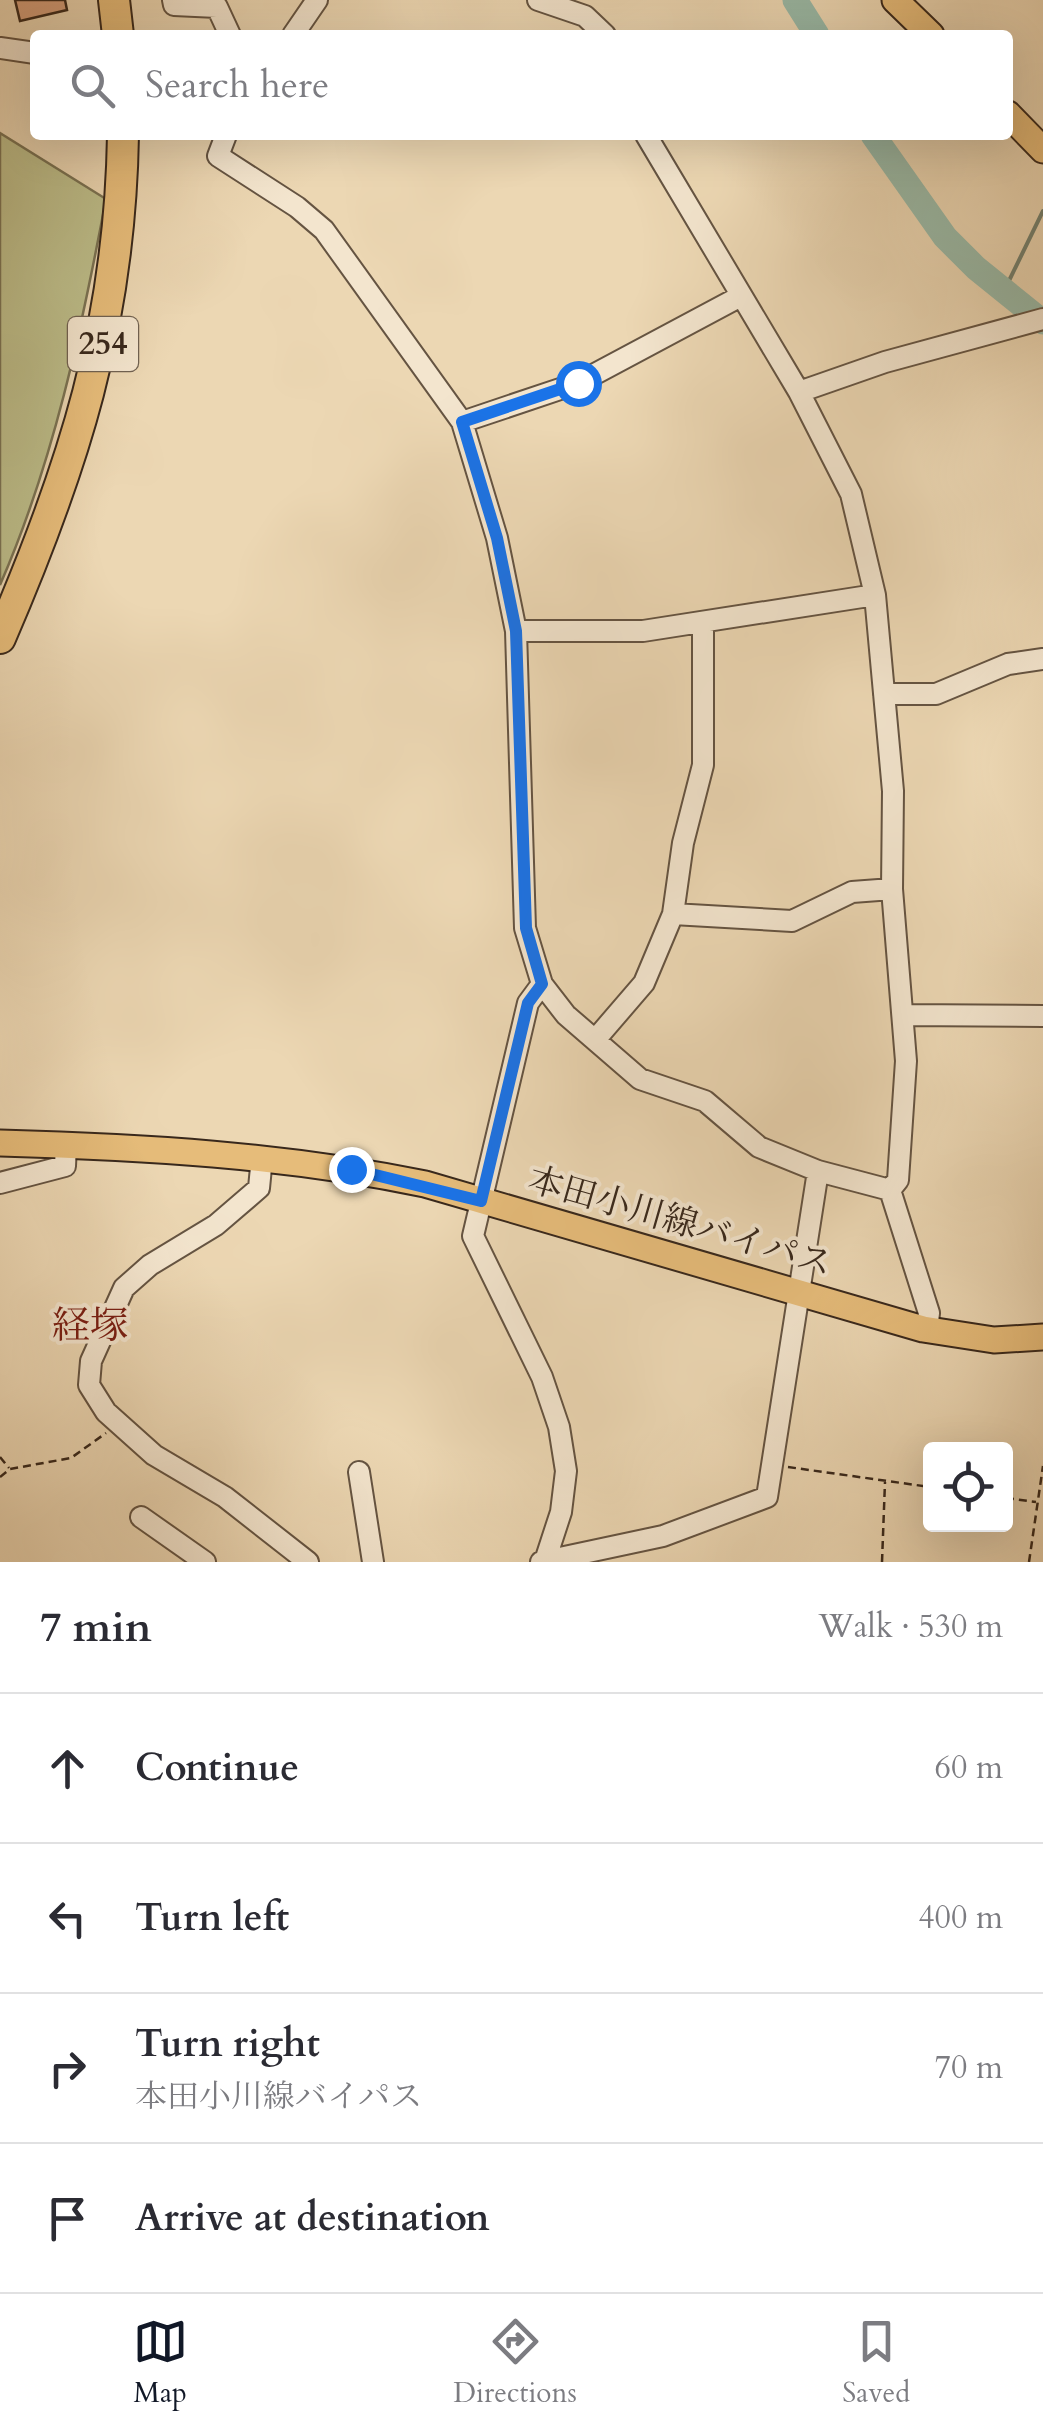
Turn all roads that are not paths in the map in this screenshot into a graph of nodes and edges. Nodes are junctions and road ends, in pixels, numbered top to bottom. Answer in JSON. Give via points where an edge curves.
{"nodes":[{"id":1,"x":114,"y":0,"type":"edge"},
{"id":2,"x":172,"y":0,"type":"edge"},
{"id":3,"x":317,"y":0,"type":"edge"},
{"id":4,"x":538,"y":0,"type":"edge"},
{"id":5,"x":895,"y":0,"type":"edge"},
{"id":6,"x":117,"y":30,"type":"edge"},
{"id":7,"x":228,"y":30,"type":"edge"},
{"id":8,"x":296,"y":30,"type":"edge"},
{"id":9,"x":599,"y":30,"type":"edge"},
{"id":10,"x":925,"y":30,"type":"edge"},
{"id":11,"x":0,"y":48,"type":"edge"},
{"id":12,"x":30,"y":52,"type":"edge"},
{"id":13,"x":1013,"y":119,"type":"edge"},
{"id":14,"x":124,"y":140,"type":"edge"},
{"id":15,"x":224,"y":140,"type":"edge"},
{"id":16,"x":649,"y":140,"type":"edge"},
{"id":17,"x":1043,"y":150,"type":"edge"},
{"id":18,"x":741,"y":296,"type":"junction"},
{"id":19,"x":1043,"y":320,"type":"edge"},
{"id":20,"x":799,"y":392,"type":"junction"},
{"id":21,"x":462,"y":422,"type":"junction"},
{"id":22,"x":875,"y":595,"type":"junction"},
{"id":23,"x":704,"y":622,"type":"junction"},
{"id":24,"x":516,"y":631,"type":"junction"},
{"id":25,"x":0,"y":638,"type":"edge"},
{"id":26,"x":1043,"y":659,"type":"edge"},
{"id":27,"x":884,"y":694,"type":"junction"},
{"id":28,"x":892,"y":889,"type":"junction"},
{"id":29,"x":673,"y":914,"type":"junction"},
{"id":30,"x":542,"y":984,"type":"junction"},
{"id":31,"x":902,"y":1015,"type":"junction"},
{"id":32,"x":1043,"y":1016,"type":"edge"},
{"id":33,"x":595,"y":1040,"type":"junction"},
{"id":34,"x":0,"y":1144,"type":"edge"},
{"id":35,"x":66,"y":1145,"type":"junction"},
{"id":36,"x":262,"y":1157,"type":"junction"},
{"id":37,"x":818,"y":1170,"type":"junction"},
{"id":38,"x":0,"y":1183,"type":"edge"},
{"id":39,"x":890,"y":1190,"type":"junction"},
{"id":40,"x":481,"y":1201,"type":"junction"},
{"id":41,"x":800,"y":1294,"type":"junction"},
{"id":42,"x":927,"y":1330,"type":"junction"},
{"id":43,"x":1043,"y":1337,"type":"edge"},
{"id":44,"x":359,"y":1472,"type":"dead end"},
{"id":45,"x":141,"y":1517,"type":"dead end"},
{"id":46,"x":205,"y":1562,"type":"edge"},
{"id":47,"x":308,"y":1562,"type":"edge"},
{"id":48,"x":373,"y":1562,"type":"edge"},
{"id":49,"x":543,"y":1562,"type":"edge"}],
"edges":[{"from":1,"to":6,"type":"highway"},
{"from":2,"to":7,"type":"street","via":[[217,6]]},
{"from":3,"to":8,"type":"street"},
{"from":4,"to":9,"type":"street","via":[[585,16]]},
{"from":5,"to":10,"type":"main road"},
{"from":11,"to":12,"type":"street"},
{"from":13,"to":17,"type":"main road"},
{"from":14,"to":25,"type":"highway","number":"254","via":[[115,268],[94,381],[40,545]]},
{"from":15,"to":21,"type":"street","via":[[218,156],[324,230]]},
{"from":16,"to":18,"type":"street"},
{"from":18,"to":20,"type":"street"},
{"from":18,"to":21,"type":"street","via":[[604,371]]},
{"from":19,"to":20,"type":"street"},
{"from":20,"to":22,"type":"street","via":[[851,494]]},
{"from":21,"to":24,"type":"street"},
{"from":22,"to":23,"type":"street"},
{"from":22,"to":27,"type":"street"},
{"from":23,"to":24,"type":"street","via":[[643,631]]},
{"from":23,"to":29,"type":"street","via":[[703,765]]},
{"from":24,"to":30,"type":"street","via":[[526,928]]},
{"from":26,"to":27,"type":"street","via":[[1008,664],[936,694]]},
{"from":27,"to":28,"type":"street","via":[[893,791]]},
{"from":28,"to":29,"type":"street","via":[[852,892],[792,921]]},
{"from":28,"to":31,"type":"street"},
{"from":29,"to":33,"type":"street","via":[[644,983]]},
{"from":30,"to":33,"type":"street"},
{"from":30,"to":40,"type":"street","via":[[528,1003]]},
{"from":31,"to":32,"type":"street"},
{"from":31,"to":39,"type":"street","via":[[906,1061],[898,1180]]},
{"from":33,"to":37,"type":"street","via":[[640,1079],[705,1100],[758,1147]]},
{"from":34,"to":35,"type":"main road","name":"本田小川線バイパス"},
{"from":35,"to":36,"type":"main road","name":"本田小川線バイパス"},
{"from":35,"to":38,"type":"street","via":[[65,1166]]},
{"from":36,"to":40,"type":"main road","name":"本田小川線バイパス","via":[[351,1169]]},
{"from":36,"to":47,"type":"street","via":[[259,1188],[124,1288],[91,1361],[89,1385],[154,1455],[225,1496]]},
{"from":37,"to":39,"type":"street"},
{"from":37,"to":41,"type":"street"},
{"from":39,"to":42,"type":"street","via":[[929,1313]]},
{"from":40,"to":41,"type":"main road","name":"本田小川線バイパス"},
{"from":40,"to":49,"type":"street","via":[[472,1236],[542,1376],[559,1426],[566,1471],[561,1512]]},
{"from":41,"to":42,"type":"main road","name":"本田小川線バイパス"},
{"from":41,"to":49,"type":"street","via":[[768,1497],[663,1536]]},
{"from":42,"to":43,"type":"main road","name":"本田小川線バイパス","via":[[994,1340]]},
{"from":44,"to":48,"type":"street"},
{"from":45,"to":46,"type":"street"}]}
